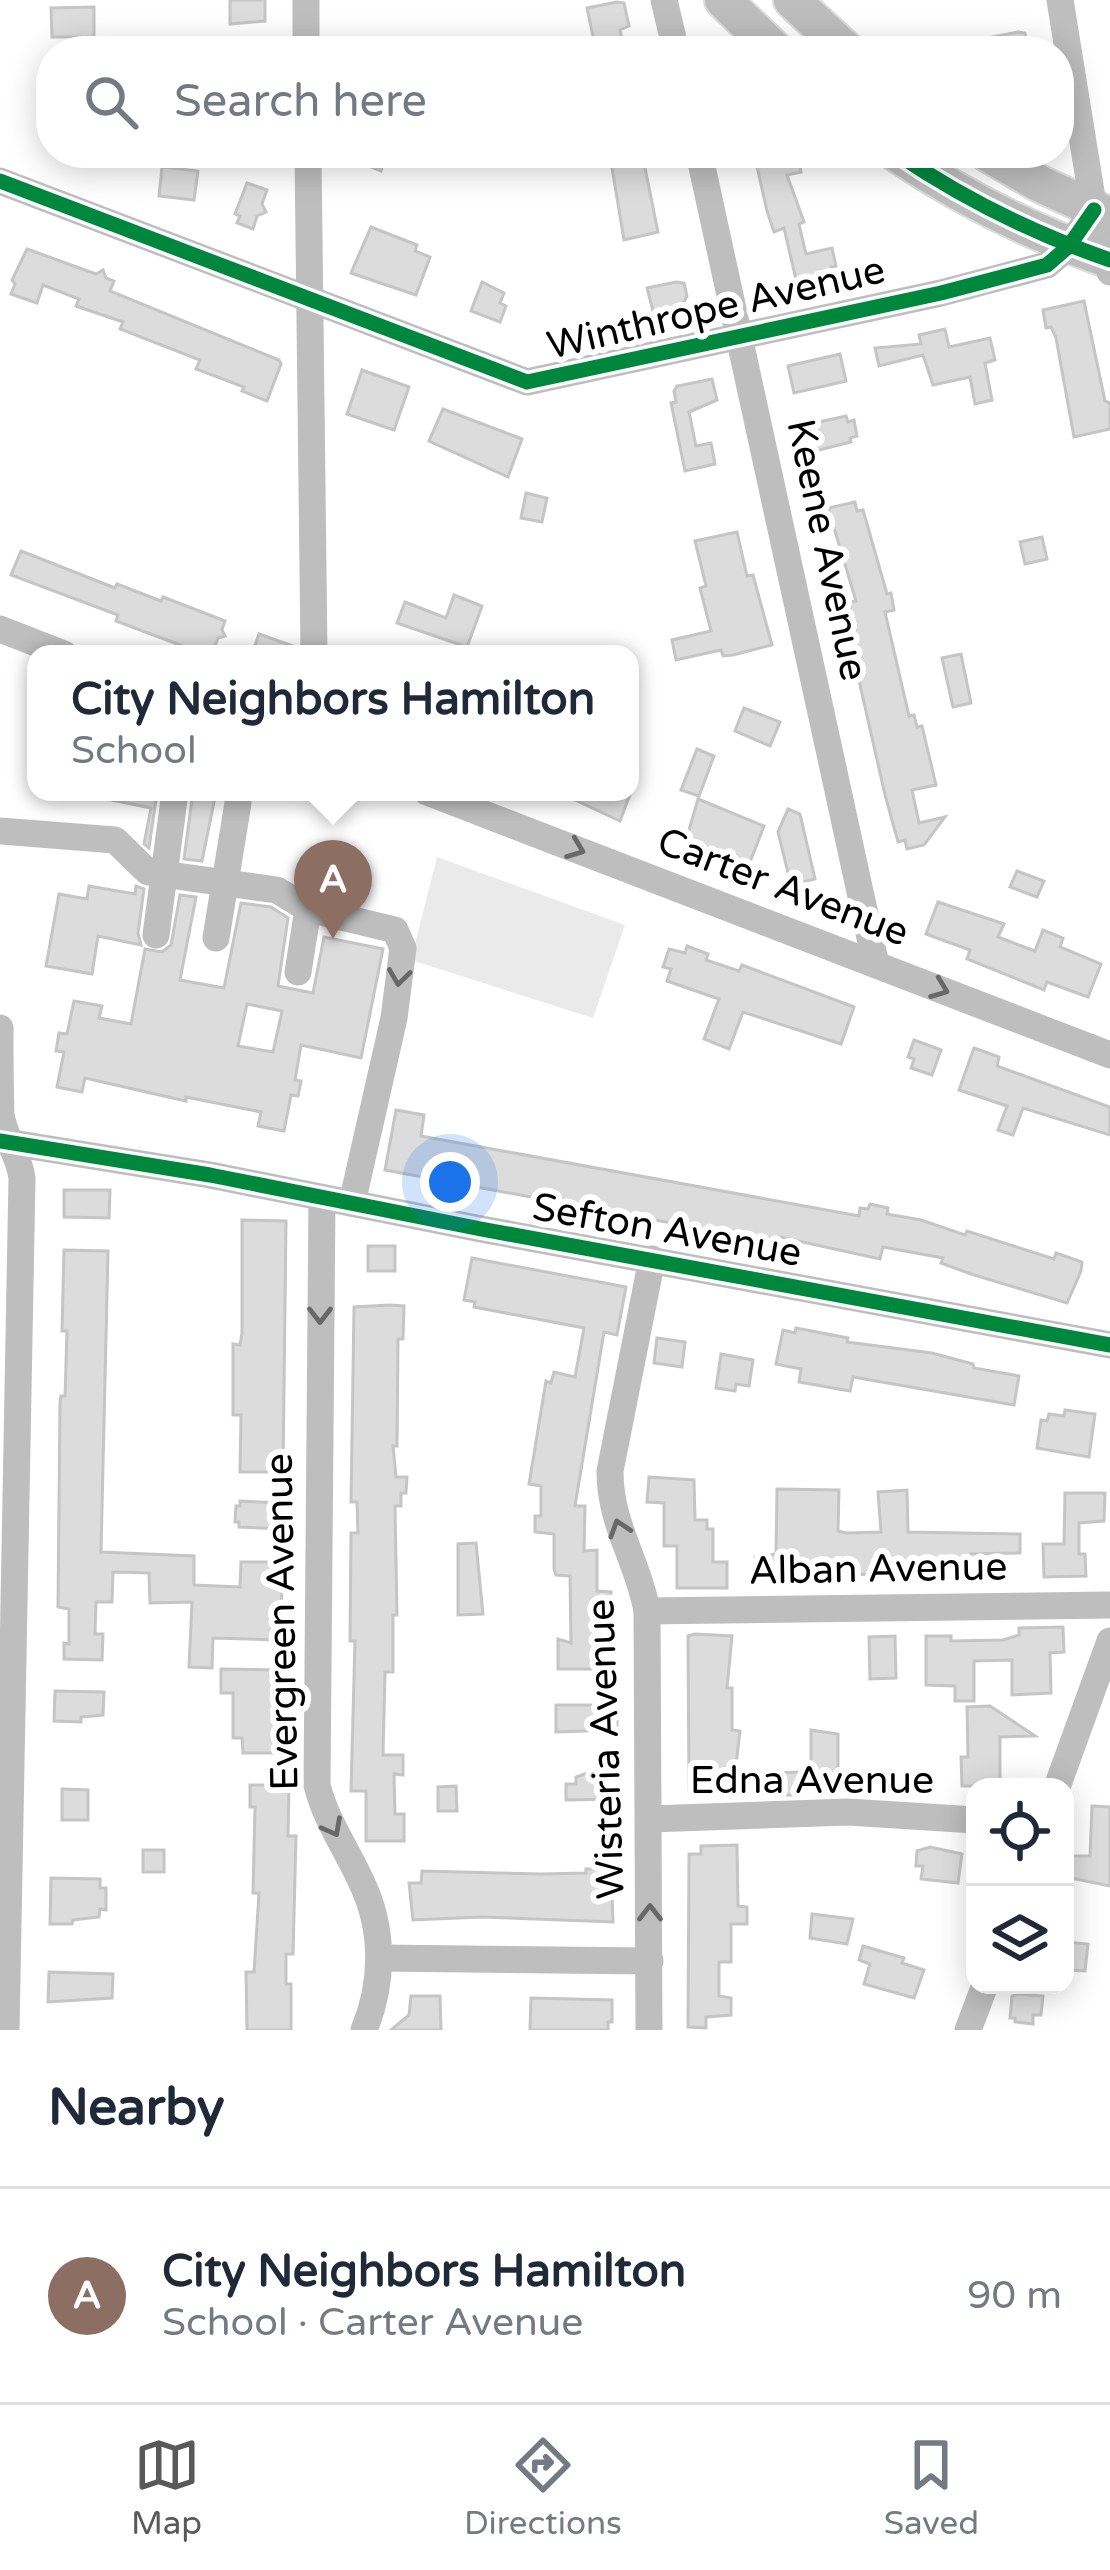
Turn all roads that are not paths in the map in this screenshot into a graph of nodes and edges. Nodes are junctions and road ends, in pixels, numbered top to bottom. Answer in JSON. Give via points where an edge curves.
{"nodes":[{"id":1,"x":306,"y":0,"type":"edge"},
{"id":2,"x":664,"y":0,"type":"edge"},
{"id":3,"x":723,"y":0,"type":"edge"},
{"id":4,"x":792,"y":0,"type":"edge"},
{"id":5,"x":1060,"y":0,"type":"edge"},
{"id":6,"x":307,"y":36,"type":"edge"},
{"id":7,"x":672,"y":36,"type":"edge"},
{"id":8,"x":760,"y":36,"type":"edge"},
{"id":9,"x":831,"y":36,"type":"edge"},
{"id":10,"x":1067,"y":36,"type":"edge"},
{"id":11,"x":1074,"y":71,"type":"edge"},
{"id":12,"x":0,"y":153,"type":"edge"},
{"id":13,"x":308,"y":168,"type":"edge"},
{"id":14,"x":702,"y":168,"type":"edge"},
{"id":15,"x":920,"y":168,"type":"edge"},
{"id":16,"x":1016,"y":168,"type":"edge"},
{"id":17,"x":0,"y":181,"type":"edge"},
{"id":18,"x":1102,"y":213,"type":"edge"},
{"id":19,"x":1069,"y":246,"type":"junction"},
{"id":20,"x":1108,"y":264,"type":"edge"},
{"id":21,"x":309,"y":302,"type":"junction"},
{"id":22,"x":740,"y":334,"type":"junction"},
{"id":23,"x":0,"y":629,"type":"edge"},
{"id":24,"x":41,"y":645,"type":"edge"},
{"id":25,"x":314,"y":645,"type":"edge"},
{"id":26,"x":174,"y":801,"type":"edge"},
{"id":27,"x":451,"y":801,"type":"edge"},
{"id":28,"x":238,"y":803,"type":"dead end"},
{"id":29,"x":0,"y":831,"type":"edge"},
{"id":30,"x":167,"y":874,"type":"junction"},
{"id":31,"x":225,"y":883,"type":"junction"},
{"id":32,"x":308,"y":909,"type":"junction"},
{"id":33,"x":156,"y":934,"type":"dead end"},
{"id":34,"x":216,"y":938,"type":"dead end"},
{"id":35,"x":876,"y":965,"type":"junction"},
{"id":36,"x":298,"y":972,"type":"dead end"},
{"id":37,"x":0,"y":1028,"type":"edge"},
{"id":38,"x":1110,"y":1055,"type":"edge"},
{"id":39,"x":4,"y":1141,"type":"edge"},
{"id":40,"x":322,"y":1198,"type":"junction"},
{"id":41,"x":352,"y":1203,"type":"junction"},
{"id":42,"x":652,"y":1259,"type":"junction"},
{"id":43,"x":1110,"y":1345,"type":"edge"},
{"id":44,"x":1110,"y":1605,"type":"edge"},
{"id":45,"x":647,"y":1612,"type":"junction"},
{"id":46,"x":1110,"y":1641,"type":"edge"},
{"id":47,"x":1102,"y":1685,"type":"edge"},
{"id":48,"x":1062,"y":1778,"type":"edge"},
{"id":49,"x":650,"y":1819,"type":"junction"},
{"id":50,"x":966,"y":1819,"type":"edge"},
{"id":51,"x":380,"y":1958,"type":"junction"},
{"id":52,"x":650,"y":1961,"type":"junction"},
{"id":53,"x":982,"y":1994,"type":"edge"},
{"id":54,"x":6,"y":2030,"type":"edge"},
{"id":55,"x":364,"y":2030,"type":"edge"},
{"id":56,"x":650,"y":2030,"type":"edge"},
{"id":57,"x":968,"y":2030,"type":"edge"}],
"edges":[{"from":1,"to":6,"type":"street"},
{"from":2,"to":7,"type":"street"},
{"from":3,"to":8,"type":"main road"},
{"from":4,"to":9,"type":"main road"},
{"from":5,"to":10,"type":"street"},
{"from":11,"to":18,"type":"street"},
{"from":12,"to":17,"type":"street"},
{"from":13,"to":21,"type":"street"},
{"from":14,"to":22,"type":"street","name":"Keene Avenue"},
{"from":15,"to":19,"type":"main road"},
{"from":16,"to":18,"type":"main road"},
{"from":17,"to":21,"type":"street","name":"Winthrope Avenue"},
{"from":18,"to":19,"type":"street","name":"Winthrope Avenue"},
{"from":18,"to":20,"type":"street"},
{"from":19,"to":20,"type":"main road"},
{"from":19,"to":22,"type":"street","name":"Winthrope Avenue","via":[[1047,265]]},
{"from":21,"to":22,"type":"street","name":"Winthrope Avenue","via":[[527,382]]},
{"from":21,"to":25,"type":"street"},
{"from":22,"to":35,"type":"street","name":"Keene Avenue"},
{"from":23,"to":24,"type":"street"},
{"from":26,"to":30,"type":"street"},
{"from":27,"to":35,"type":"street","name":"Carter Avenue","one_way":true},
{"from":28,"to":31,"type":"street"},
{"from":29,"to":30,"type":"street","via":[[115,840],[148,872]]},
{"from":30,"to":31,"type":"street"},
{"from":30,"to":33,"type":"street"},
{"from":31,"to":32,"type":"street","via":[[277,890]]},
{"from":31,"to":34,"type":"street"},
{"from":32,"to":36,"type":"street"},
{"from":32,"to":41,"type":"street","one_way":true,"via":[[395,930],[403,948]]},
{"from":35,"to":38,"type":"street","name":"Carter Avenue","one_way":true},
{"from":37,"to":39,"type":"street"},
{"from":39,"to":40,"type":"street","name":"Sefton Avenue"},
{"from":39,"to":54,"type":"street","via":[[22,1178]]},
{"from":40,"to":41,"type":"street","name":"Sefton Avenue"},
{"from":40,"to":51,"type":"street","name":"Evergreen Avenue","one_way":true,"via":[[317,1785],[364,1886]]},
{"from":41,"to":42,"type":"street","name":"Sefton Avenue"},
{"from":42,"to":43,"type":"street","name":"Sefton Avenue"},
{"from":45,"to":42,"type":"street","name":"Wisteria Avenue","one_way":true,"via":[[614,1514],[610,1471]]},
{"from":44,"to":45,"type":"street","name":"Alban Avenue"},
{"from":45,"to":49,"type":"street","name":"Wisteria Avenue"},
{"from":46,"to":47,"type":"street"},
{"from":47,"to":48,"type":"street"},
{"from":49,"to":50,"type":"street","name":"Edna Avenue","via":[[848,1812]]},
{"from":52,"to":49,"type":"street","name":"Wisteria Avenue","one_way":true},
{"from":51,"to":52,"type":"street"},
{"from":51,"to":55,"type":"street","name":"Evergreen Avenue"},
{"from":52,"to":56,"type":"street","name":"Wisteria Avenue"},
{"from":53,"to":57,"type":"street"}]}
